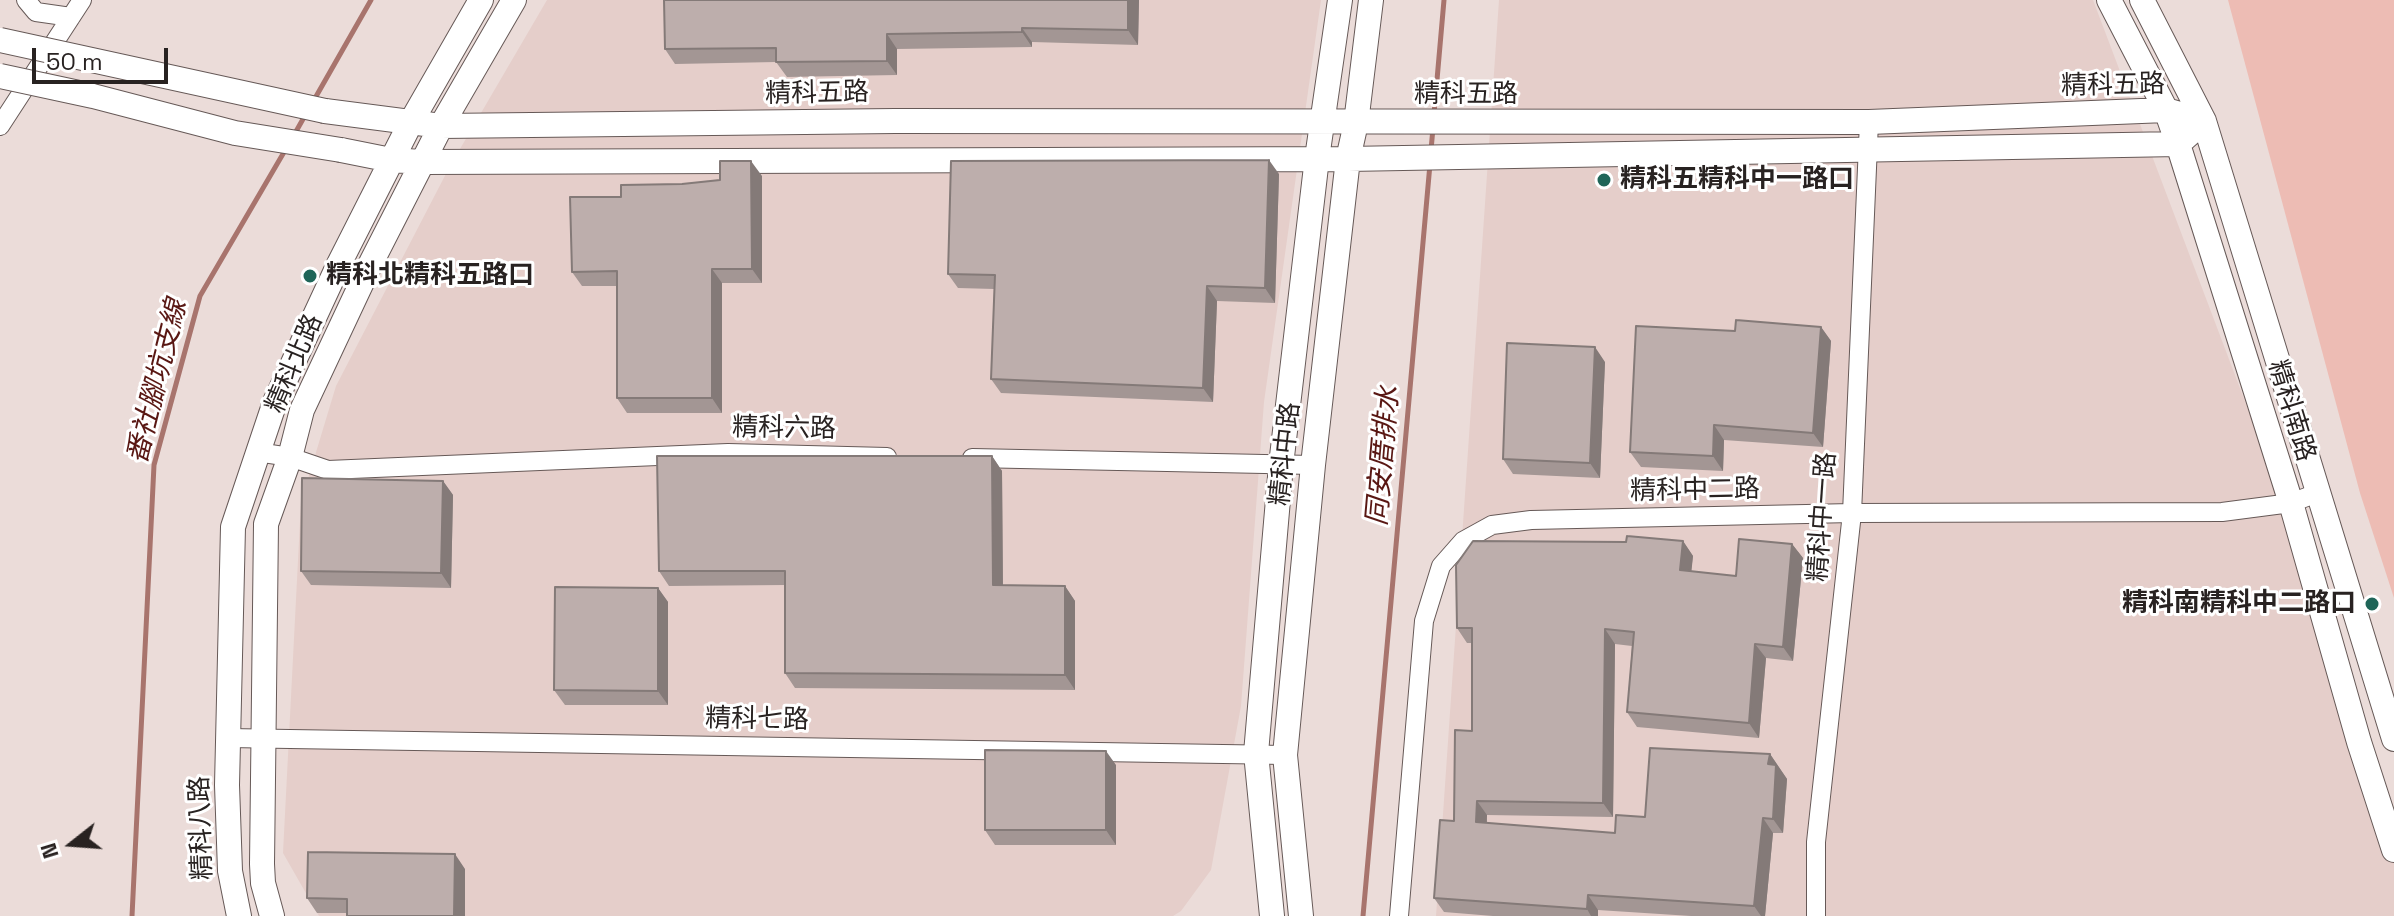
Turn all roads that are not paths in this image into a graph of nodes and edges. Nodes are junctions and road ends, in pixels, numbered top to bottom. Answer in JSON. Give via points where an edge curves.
{"nodes":[{"id":1,"x":82,"y":0,"type":"edge"},
{"id":2,"x":481,"y":0,"type":"edge"},
{"id":3,"x":514,"y":0,"type":"edge"},
{"id":4,"x":1340,"y":0,"type":"edge"},
{"id":5,"x":1371,"y":0,"type":"edge"},
{"id":6,"x":2109,"y":0,"type":"edge"},
{"id":7,"x":2142,"y":0,"type":"edge"},
{"id":8,"x":34,"y":4,"type":"edge"},
{"id":9,"x":71,"y":17,"type":"junction"},
{"id":10,"x":0,"y":40,"type":"edge"},
{"id":11,"x":0,"y":76,"type":"edge"},
{"id":12,"x":2166,"y":110,"type":"junction"},
{"id":13,"x":1324,"y":121,"type":"junction"},
{"id":14,"x":2204,"y":121,"type":"junction"},
{"id":15,"x":411,"y":122,"type":"junction"},
{"id":16,"x":1869,"y":122,"type":"junction"},
{"id":17,"x":1356,"y":123,"type":"junction"},
{"id":18,"x":0,"y":126,"type":"edge"},
{"id":19,"x":441,"y":126,"type":"junction"},
{"id":20,"x":2178,"y":144,"type":"junction"},
{"id":21,"x":1867,"y":150,"type":"junction"},
{"id":22,"x":1317,"y":158,"type":"junction"},
{"id":23,"x":1348,"y":159,"type":"junction"},
{"id":24,"x":391,"y":160,"type":"junction"},
{"id":25,"x":422,"y":162,"type":"junction"},
{"id":26,"x":257,"y":452,"type":"junction"},
{"id":27,"x":290,"y":457,"type":"junction"},
{"id":28,"x":902,"y":457,"type":"edge"},
{"id":29,"x":949,"y":458,"type":"edge"},
{"id":30,"x":1281,"y":465,"type":"junction"},
{"id":31,"x":1313,"y":465,"type":"junction"},
{"id":32,"x":2317,"y":493,"type":"junction"},
{"id":33,"x":2291,"y":503,"type":"junction"},
{"id":34,"x":1852,"y":513,"type":"junction"},
{"id":35,"x":228,"y":738,"type":"junction"},
{"id":36,"x":262,"y":738,"type":"junction"},
{"id":37,"x":2394,"y":739,"type":"edge"},
{"id":38,"x":1256,"y":753,"type":"junction"},
{"id":39,"x":1285,"y":755,"type":"junction"},
{"id":40,"x":2394,"y":850,"type":"edge"},
{"id":41,"x":239,"y":916,"type":"edge"},
{"id":42,"x":272,"y":916,"type":"edge"},
{"id":43,"x":1272,"y":916,"type":"edge"},
{"id":44,"x":1301,"y":916,"type":"edge"},
{"id":45,"x":1399,"y":916,"type":"edge"},
{"id":46,"x":1816,"y":916,"type":"edge"}],
"edges":[{"from":1,"to":9,"type":"street"},
{"from":2,"to":15,"type":"street","name":"精科北路"},
{"from":3,"to":19,"type":"street","name":"精科北路"},
{"from":4,"to":13,"type":"street","name":"精科中路"},
{"from":5,"to":17,"type":"street","name":"精科中路"},
{"from":6,"to":12,"type":"street","name":"精科南路"},
{"from":7,"to":14,"type":"street","name":"精科南路"},
{"from":8,"to":9,"type":"street"},
{"from":9,"to":18,"type":"street"},
{"from":10,"to":15,"type":"street","name":"精科五路","bridge":true,"via":[[325,111]]},
{"from":11,"to":24,"type":"street","bridge":true,"via":[[235,133]]},
{"from":12,"to":14,"type":"street","name":"精科五路"},
{"from":12,"to":16,"type":"street","name":"精科五路"},
{"from":12,"to":20,"type":"street","name":"精科南路"},
{"from":13,"to":17,"type":"street","name":"精科五路"},
{"from":13,"to":19,"type":"street","name":"精科五路"},
{"from":13,"to":22,"type":"street","name":"精科中路"},
{"from":14,"to":20,"type":"street"},
{"from":14,"to":32,"type":"street","name":"精科南路"},
{"from":15,"to":19,"type":"street","name":"精科五路"},
{"from":15,"to":24,"type":"street","name":"精科北路"},
{"from":16,"to":17,"type":"street","name":"精科五路"},
{"from":16,"to":21,"type":"street","name":"精科中一路"},
{"from":17,"to":23,"type":"street","name":"精科中路"},
{"from":19,"to":25,"type":"street","name":"精科北路"},
{"from":20,"to":21,"type":"street"},
{"from":20,"to":33,"type":"street","name":"精科南路"},
{"from":21,"to":23,"type":"street"},
{"from":21,"to":34,"type":"street","name":"精科中一路"},
{"from":22,"to":23,"type":"street"},
{"from":22,"to":25,"type":"street"},
{"from":22,"to":30,"type":"street","name":"精科中路"},
{"from":23,"to":31,"type":"street","name":"精科中路"},
{"from":24,"to":25,"type":"street"},
{"from":24,"to":26,"type":"street","name":"精科北路","via":[[275,402]]},
{"from":25,"to":27,"type":"street","name":"精科北路","via":[[302,410]]},
{"from":26,"to":27,"type":"street","name":"精科六路"},
{"from":26,"to":35,"type":"street","name":"精科北路","via":[[233,527]]},
{"from":27,"to":28,"type":"street","name":"精科六路","via":[[328,470],[728,453]]},
{"from":27,"to":36,"type":"street","name":"精科北路","via":[[266,524]]},
{"from":29,"to":30,"type":"street"},
{"from":30,"to":31,"type":"street"},
{"from":30,"to":38,"type":"street","name":"精科中路"},
{"from":31,"to":39,"type":"street","name":"精科中路"},
{"from":32,"to":33,"type":"street","name":"精科中二路"},
{"from":32,"to":37,"type":"street","name":"精科南路"},
{"from":33,"to":34,"type":"street","name":"精科中二路","via":[[2222,512]]},
{"from":33,"to":40,"type":"street","name":"精科南路"},
{"from":34,"to":45,"type":"street","name":"精科中二路","via":[[1531,520],[1492,525],[1463,541],[1441,566],[1424,621]]},
{"from":34,"to":46,"type":"street","name":"精科中一路","via":[[1816,842]]},
{"from":35,"to":36,"type":"street","name":"精科七路"},
{"from":35,"to":41,"type":"street","name":"精科八路","via":[[230,871]]},
{"from":36,"to":38,"type":"street","name":"精科七路"},
{"from":36,"to":42,"type":"street","via":[[263,873]]},
{"from":38,"to":39,"type":"street","name":"精科七路"},
{"from":38,"to":43,"type":"street","name":"精科中路"},
{"from":39,"to":44,"type":"street","name":"精科中路"}]}
